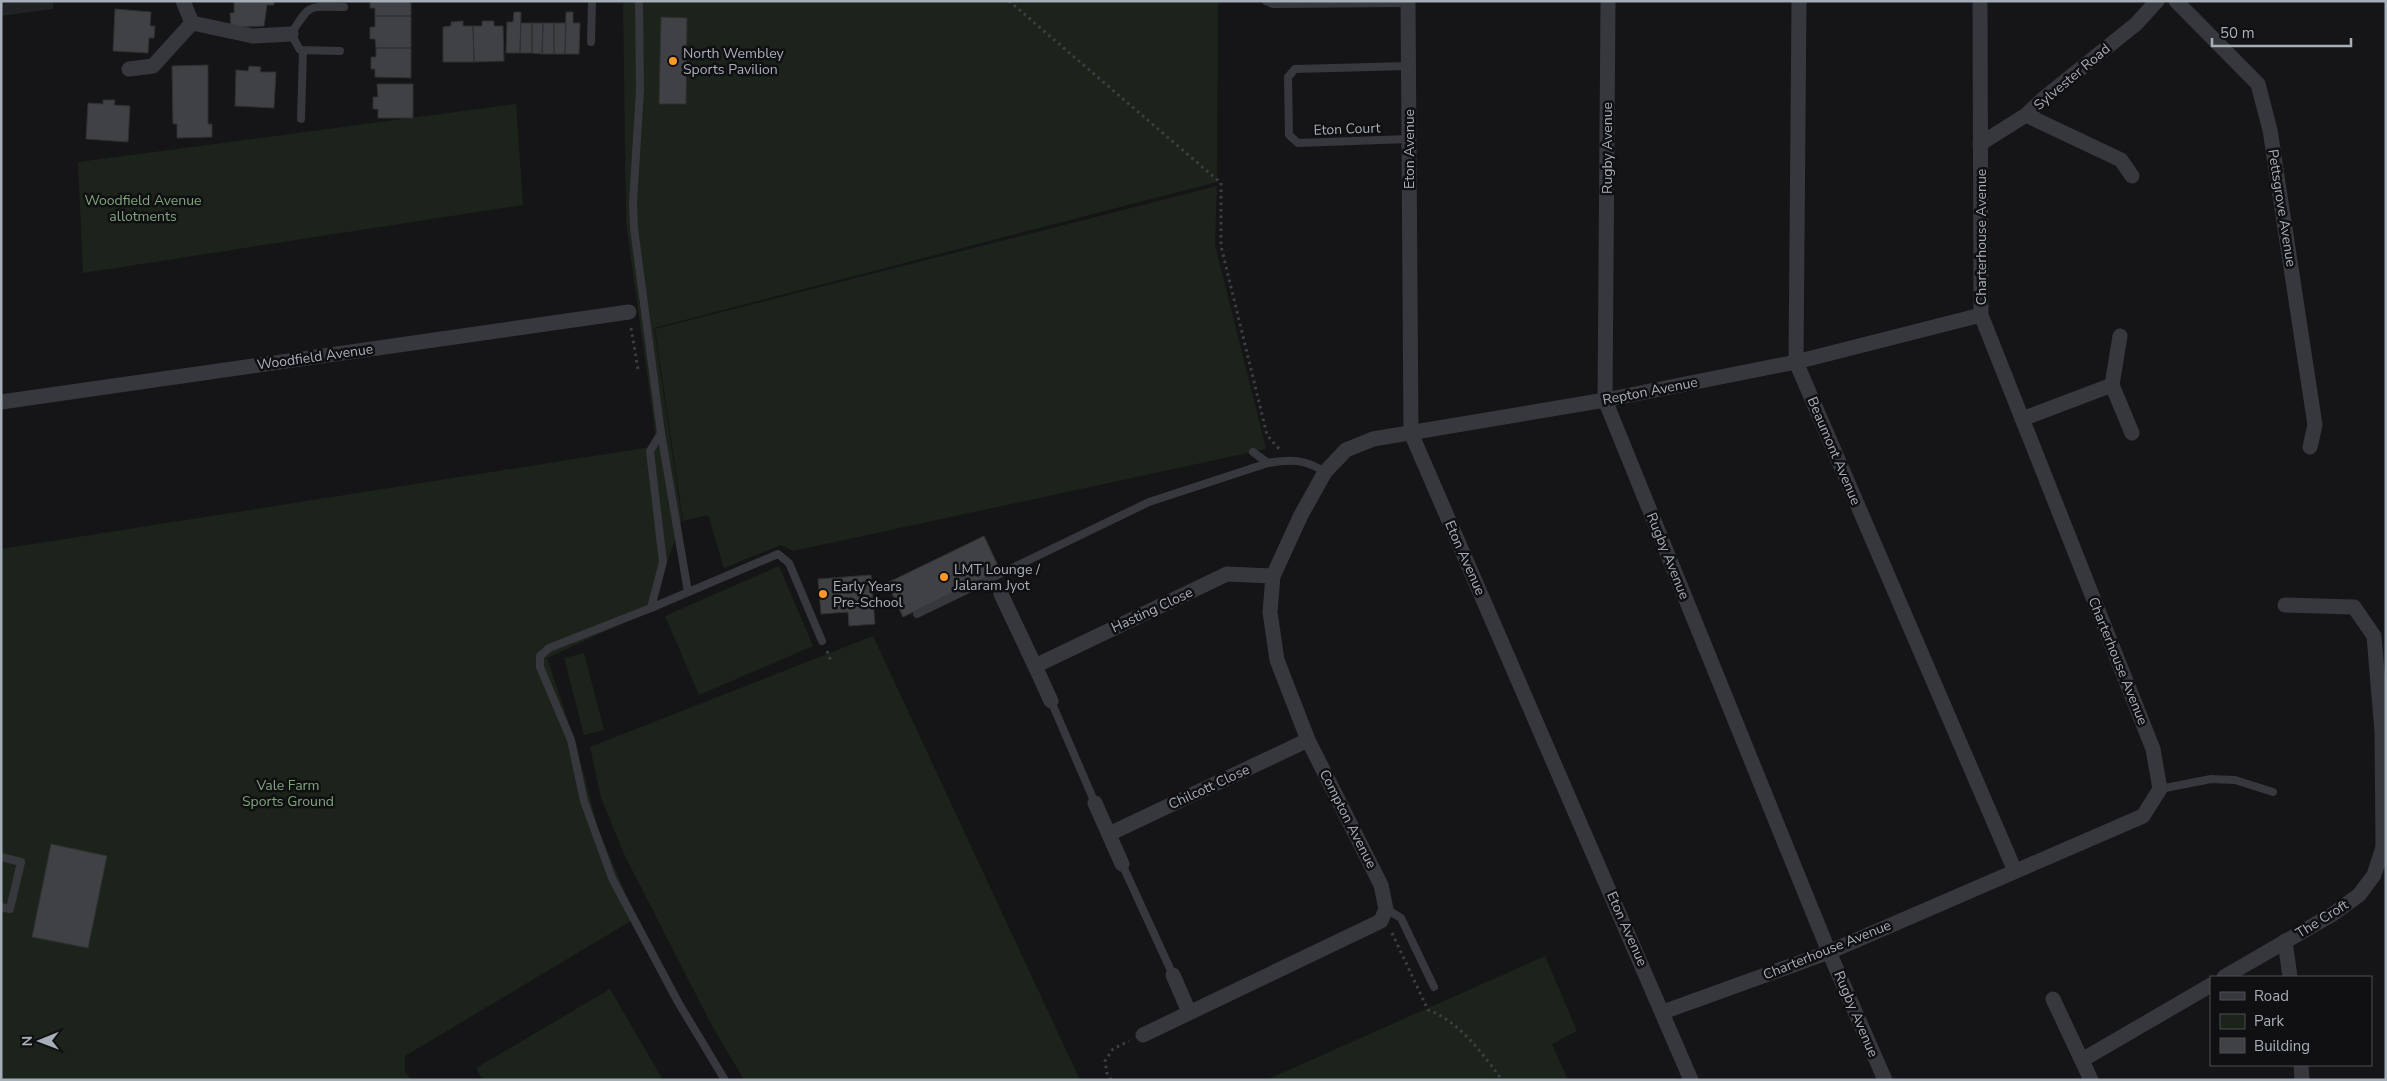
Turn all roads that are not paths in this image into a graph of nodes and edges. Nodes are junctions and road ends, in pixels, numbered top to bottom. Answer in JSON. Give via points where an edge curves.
{"nodes":[{"id":1,"x":183,"y":1,"type":"edge"},
{"id":2,"x":592,"y":1,"type":"edge"},
{"id":3,"x":639,"y":1,"type":"edge"},
{"id":4,"x":1266,"y":1,"type":"edge"},
{"id":5,"x":1608,"y":1,"type":"edge"},
{"id":6,"x":1799,"y":1,"type":"edge"},
{"id":7,"x":1980,"y":1,"type":"edge"},
{"id":8,"x":2157,"y":1,"type":"edge"},
{"id":9,"x":2176,"y":1,"type":"edge"},
{"id":10,"x":1408,"y":2,"type":"edge"},
{"id":11,"x":344,"y":7,"type":"dead end"},
{"id":12,"x":192,"y":23,"type":"junction"},
{"id":13,"x":291,"y":34,"type":"junction"},
{"id":14,"x":591,"y":42,"type":"dead end"},
{"id":15,"x":303,"y":51,"type":"junction"},
{"id":16,"x":340,"y":51,"type":"dead end"},
{"id":17,"x":1408,"y":66,"type":"junction"},
{"id":18,"x":129,"y":69,"type":"dead end"},
{"id":19,"x":2026,"y":115,"type":"junction"},
{"id":20,"x":301,"y":119,"type":"dead end"},
{"id":21,"x":1409,"y":139,"type":"junction"},
{"id":22,"x":1980,"y":144,"type":"junction"},
{"id":23,"x":2132,"y":176,"type":"dead end"},
{"id":24,"x":629,"y":312,"type":"dead end"},
{"id":25,"x":1981,"y":315,"type":"junction"},
{"id":26,"x":2120,"y":336,"type":"dead end"},
{"id":27,"x":1796,"y":362,"type":"junction"},
{"id":28,"x":2112,"y":385,"type":"junction"},
{"id":29,"x":1604,"y":400,"type":"junction"},
{"id":30,"x":1,"y":402,"type":"edge"},
{"id":31,"x":2022,"y":419,"type":"junction"},
{"id":32,"x":661,"y":433,"type":"junction"},
{"id":33,"x":1411,"y":433,"type":"junction"},
{"id":34,"x":2132,"y":433,"type":"dead end"},
{"id":35,"x":2310,"y":447,"type":"dead end"},
{"id":36,"x":1252,"y":452,"type":"dead end"},
{"id":37,"x":1268,"y":463,"type":"junction"},
{"id":38,"x":1325,"y":472,"type":"junction"},
{"id":39,"x":1273,"y":576,"type":"junction"},
{"id":40,"x":688,"y":592,"type":"junction"},
{"id":41,"x":1000,"y":594,"type":"dead end"},
{"id":42,"x":2286,"y":605,"type":"dead end"},
{"id":43,"x":651,"y":608,"type":"junction"},
{"id":44,"x":917,"y":614,"type":"dead end"},
{"id":45,"x":822,"y":641,"type":"dead end"},
{"id":46,"x":1035,"y":666,"type":"junction"},
{"id":47,"x":1051,"y":701,"type":"joint"},
{"id":48,"x":1308,"y":740,"type":"junction"},
{"id":49,"x":2160,"y":789,"type":"junction"},
{"id":50,"x":2273,"y":792,"type":"dead end"},
{"id":51,"x":1095,"y":803,"type":"joint"},
{"id":52,"x":1109,"y":834,"type":"junction"},
{"id":53,"x":1,"y":857,"type":"edge"},
{"id":54,"x":1122,"y":864,"type":"joint"},
{"id":55,"x":2015,"y":871,"type":"junction"},
{"id":56,"x":1,"y":907,"type":"edge"},
{"id":57,"x":1384,"y":915,"type":"junction"},
{"id":58,"x":2286,"y":941,"type":"junction"},
{"id":59,"x":1829,"y":952,"type":"junction"},
{"id":60,"x":1173,"y":975,"type":"joint"},
{"id":61,"x":2226,"y":976,"type":"edge"},
{"id":62,"x":2290,"y":976,"type":"edge"},
{"id":63,"x":2210,"y":986,"type":"edge"},
{"id":64,"x":1434,"y":987,"type":"dead end"},
{"id":65,"x":2053,"y":999,"type":"dead end"},
{"id":66,"x":1189,"y":1012,"type":"junction"},
{"id":67,"x":1663,"y":1012,"type":"junction"},
{"id":68,"x":1142,"y":1034,"type":"road end"},
{"id":69,"x":2082,"y":1060,"type":"junction"},
{"id":70,"x":2301,"y":1066,"type":"edge"},
{"id":71,"x":725,"y":1080,"type":"edge"},
{"id":72,"x":1691,"y":1080,"type":"edge"},
{"id":73,"x":1884,"y":1080,"type":"edge"},
{"id":74,"x":2091,"y":1080,"type":"edge"},
{"id":75,"x":2302,"y":1080,"type":"edge"}],
"edges":[{"from":1,"to":12,"type":"street"},
{"from":2,"to":14,"type":"lane"},
{"from":3,"to":32,"type":"lane","via":[[640,90],[634,228]]},
{"from":4,"to":10,"type":"lane","via":[[1273,4]]},
{"from":5,"to":29,"type":"street","name":"Rugby Avenue"},
{"from":6,"to":27,"type":"street","name":"Beaumont Avenue"},
{"from":7,"to":22,"type":"street","name":"Charterhouse Avenue"},
{"from":8,"to":19,"type":"street","name":"Sylvester Road","via":[[2136,24]]},
{"from":9,"to":35,"type":"street","name":"Pettsgrove Avenue","via":[[2258,84],[2270,130],[2316,425]]},
{"from":10,"to":17,"type":"street","name":"Eton Avenue"},
{"from":11,"to":13,"type":"lane","via":[[312,7],[306,10]]},
{"from":12,"to":13,"type":"street","via":[[253,36]]},
{"from":12,"to":18,"type":"street","via":[[153,66]]},
{"from":13,"to":15,"type":"lane"},
{"from":15,"to":16,"type":"lane"},
{"from":15,"to":20,"type":"lane"},
{"from":17,"to":21,"type":"street","name":"Eton Avenue"},
{"from":17,"to":21,"type":"lane","name":"Eton Court","via":[[1295,69],[1288,77],[1289,135],[1298,143]]},
{"from":19,"to":22,"type":"street","name":"Sylvester Road"},
{"from":19,"to":23,"type":"street","via":[[2121,160]]},
{"from":21,"to":33,"type":"street","name":"Eton Avenue"},
{"from":22,"to":25,"type":"street","name":"Charterhouse Avenue"},
{"from":24,"to":30,"type":"street","name":"Woodfield Avenue"},
{"from":25,"to":27,"type":"street","name":"Repton Avenue"},
{"from":25,"to":31,"type":"street","name":"Charterhouse Avenue"},
{"from":26,"to":28,"type":"street"},
{"from":27,"to":29,"type":"street","name":"Repton Avenue"},
{"from":27,"to":55,"type":"street","name":"Beaumont Avenue"},
{"from":28,"to":31,"type":"street"},
{"from":28,"to":34,"type":"street"},
{"from":29,"to":33,"type":"street","name":"Repton Avenue"},
{"from":29,"to":59,"type":"street","name":"Rugby Avenue"},
{"from":31,"to":49,"type":"street","name":"Charterhouse Avenue","via":[[2153,750]]},
{"from":32,"to":40,"type":"lane"},
{"from":32,"to":43,"type":"lane","via":[[650,451],[663,562]]},
{"from":33,"to":38,"type":"street","name":"Repton Avenue","via":[[1373,439],[1346,450]]},
{"from":33,"to":67,"type":"street","name":"Eton Avenue"},
{"from":36,"to":37,"type":"lane"},
{"from":37,"to":38,"type":"lane","via":[[1299,460]]},
{"from":37,"to":44,"type":"lane","via":[[1149,502]]},
{"from":38,"to":39,"type":"street","name":"Compton Avenue"},
{"from":39,"to":46,"type":"street","name":"Hasting Close","via":[[1227,574]]},
{"from":39,"to":48,"type":"street","name":"Compton Avenue","via":[[1270,612],[1277,660]]},
{"from":40,"to":43,"type":"lane"},
{"from":40,"to":45,"type":"lane","via":[[778,554],[789,563]]},
{"from":41,"to":46,"type":"street"},
{"from":42,"to":58,"type":"street","name":"The Croft","via":[[2354,607],[2374,636],[2382,732],[2383,847],[2374,875],[2359,895]]},
{"from":43,"to":71,"type":"lane","via":[[549,648],[540,656],[540,667],[571,740],[584,801],[612,878],[678,1002]]},
{"from":46,"to":47,"type":"street"},
{"from":47,"to":51,"type":"lane"},
{"from":48,"to":52,"type":"street","name":"Chilcott Close"},
{"from":48,"to":57,"type":"street","name":"Compton Avenue","via":[[1381,886]]},
{"from":49,"to":50,"type":"lane","via":[[2211,779],[2235,780]]},
{"from":49,"to":55,"type":"street","name":"Charterhouse Avenue","via":[[2143,816]]},
{"from":51,"to":52,"type":"street"},
{"from":52,"to":54,"type":"street"},
{"from":53,"to":56,"type":"lane","via":[[21,862],[10,909]]},
{"from":54,"to":60,"type":"lane"},
{"from":55,"to":59,"type":"street","name":"Charterhouse Avenue"},
{"from":57,"to":64,"type":"lane","via":[[1402,918]]},
{"from":57,"to":66,"type":"street"},
{"from":58,"to":61,"type":"street","name":"The Croft"},
{"from":58,"to":62,"type":"street"},
{"from":59,"to":67,"type":"street","name":"Charterhouse Avenue"},
{"from":59,"to":73,"type":"street","name":"Rugby Avenue"},
{"from":60,"to":66,"type":"street"},
{"from":63,"to":69,"type":"street"},
{"from":65,"to":69,"type":"street"},
{"from":66,"to":68,"type":"street"},
{"from":67,"to":72,"type":"street","name":"Eton Avenue"},
{"from":69,"to":74,"type":"street"},
{"from":70,"to":75,"type":"street"}]}
